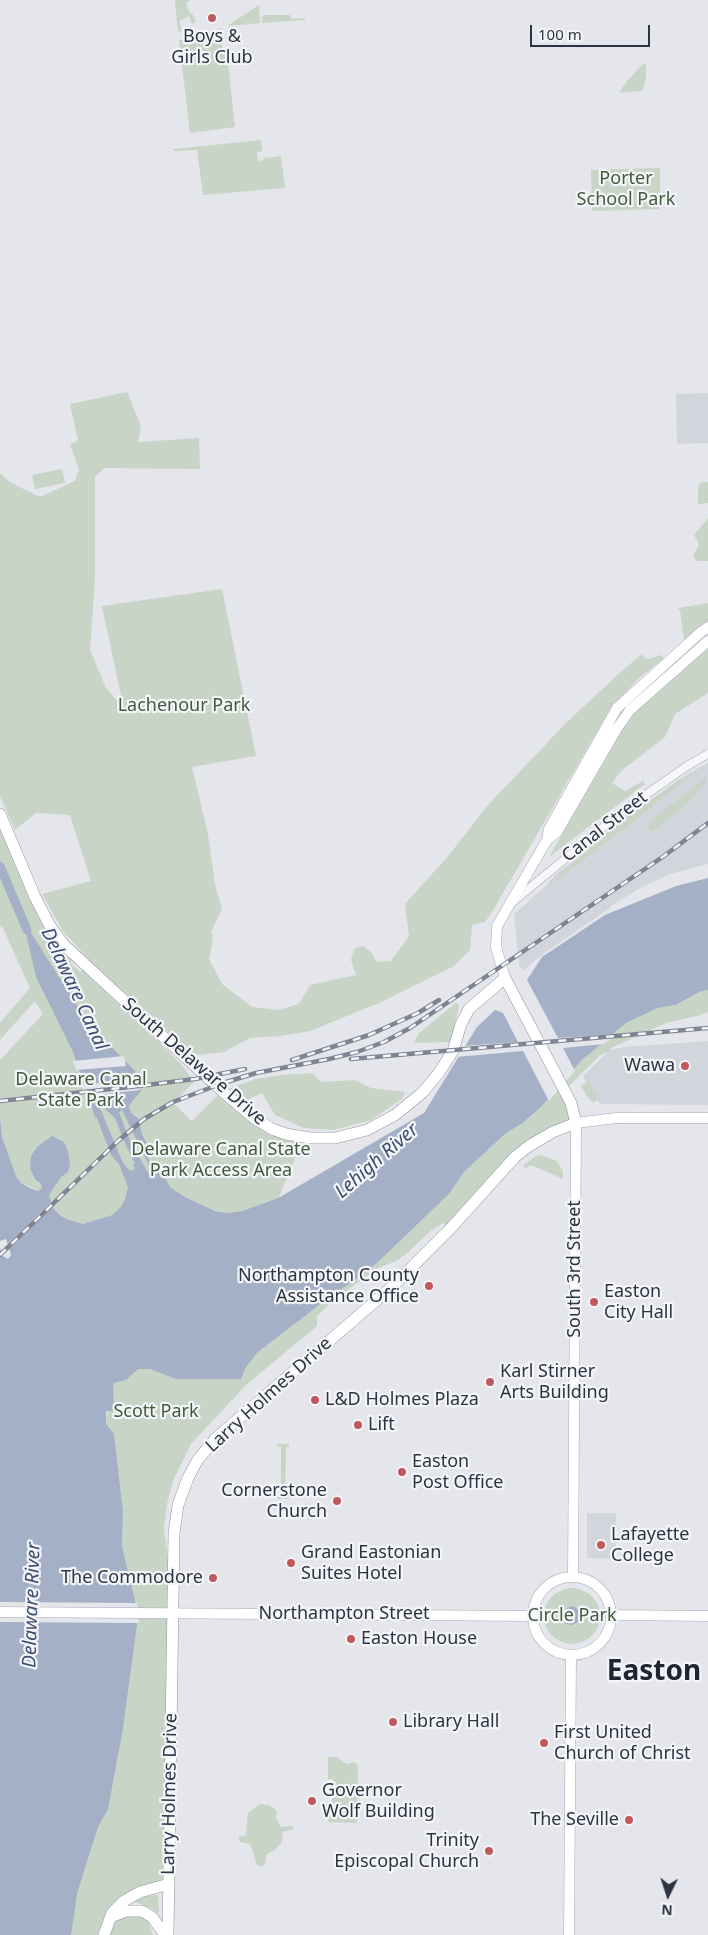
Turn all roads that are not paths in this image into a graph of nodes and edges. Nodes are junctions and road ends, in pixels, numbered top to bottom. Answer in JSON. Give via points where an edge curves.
{"nodes":[{"id":1,"x":708,"y":627,"type":"edge"},
{"id":2,"x":708,"y":641,"type":"edge"},
{"id":3,"x":708,"y":754,"type":"edge"},
{"id":4,"x":0,"y":814,"type":"edge"},
{"id":5,"x":547,"y":840,"type":"junction"},
{"id":6,"x":507,"y":907,"type":"junction"},
{"id":7,"x":507,"y":982,"type":"junction"},
{"id":8,"x":708,"y":1118,"type":"edge"},
{"id":9,"x":576,"y":1123,"type":"junction"},
{"id":10,"x":574,"y":1577,"type":"junction"},
{"id":11,"x":0,"y":1612,"type":"edge"},
{"id":12,"x":174,"y":1614,"type":"junction"},
{"id":13,"x":612,"y":1615,"type":"junction"},
{"id":14,"x":533,"y":1616,"type":"junction"},
{"id":15,"x":708,"y":1616,"type":"edge"},
{"id":16,"x":572,"y":1655,"type":"junction"},
{"id":17,"x":169,"y":1884,"type":"junction"},
{"id":18,"x":110,"y":1918,"type":"junction"},
{"id":19,"x":104,"y":1935,"type":"edge"},
{"id":20,"x":166,"y":1935,"type":"edge"},
{"id":21,"x":569,"y":1935,"type":"edge"}],
"edges":[{"from":1,"to":5,"type":"main road","via":[[617,708],[549,829]]},
{"from":2,"to":5,"type":"main road","via":[[630,710],[558,832]]},
{"from":3,"to":6,"type":"street","name":"Canal Street","via":[[624,810]]},
{"from":4,"to":7,"type":"highway","name":"South Delaware Drive","via":[[35,897],[64,945],[221,1090],[254,1118],[280,1132],[310,1138],[344,1137],[367,1130],[395,1115],[422,1093],[438,1074],[453,1051],[469,1008]]},
{"from":5,"to":6,"type":"main road"},
{"from":6,"to":7,"type":"main road","via":[[496,935]]},
{"from":7,"to":9,"type":"highway","name":"South 3rd Street","via":[[573,1107]]},
{"from":8,"to":9,"type":"main road","name":"Larry Holmes Drive","via":[[616,1118]]},
{"from":9,"to":10,"type":"main road","name":"South 3rd Street"},
{"from":9,"to":12,"type":"highway","name":"Larry Holmes Drive","via":[[553,1132],[515,1157],[392,1287],[208,1447],[188,1478],[178,1505],[174,1533]]},
{"from":10,"to":13,"type":"main road","via":[[600,1588]]},
{"from":10,"to":14,"type":"main road","via":[[556,1580],[544,1589]]},
{"from":11,"to":12,"type":"main road","name":"Northampton Street"},
{"from":12,"to":14,"type":"main road","name":"Northampton Street"},
{"from":12,"to":17,"type":"highway","name":"Larry Holmes Drive"},
{"from":13,"to":15,"type":"main road"},
{"from":13,"to":16,"type":"main road","via":[[611,1626],[600,1644],[582,1654]]},
{"from":14,"to":16,"type":"main road","via":[[534,1626],[543,1642],[555,1651]]},
{"from":16,"to":21,"type":"main road"},
{"from":17,"to":18,"type":"highway","via":[[128,1898]]},
{"from":17,"to":20,"type":"highway","name":"Larry Holmes Drive"},
{"from":18,"to":19,"type":"highway"},
{"from":18,"to":20,"type":"highway","via":[[126,1911],[142,1911]]}]}
